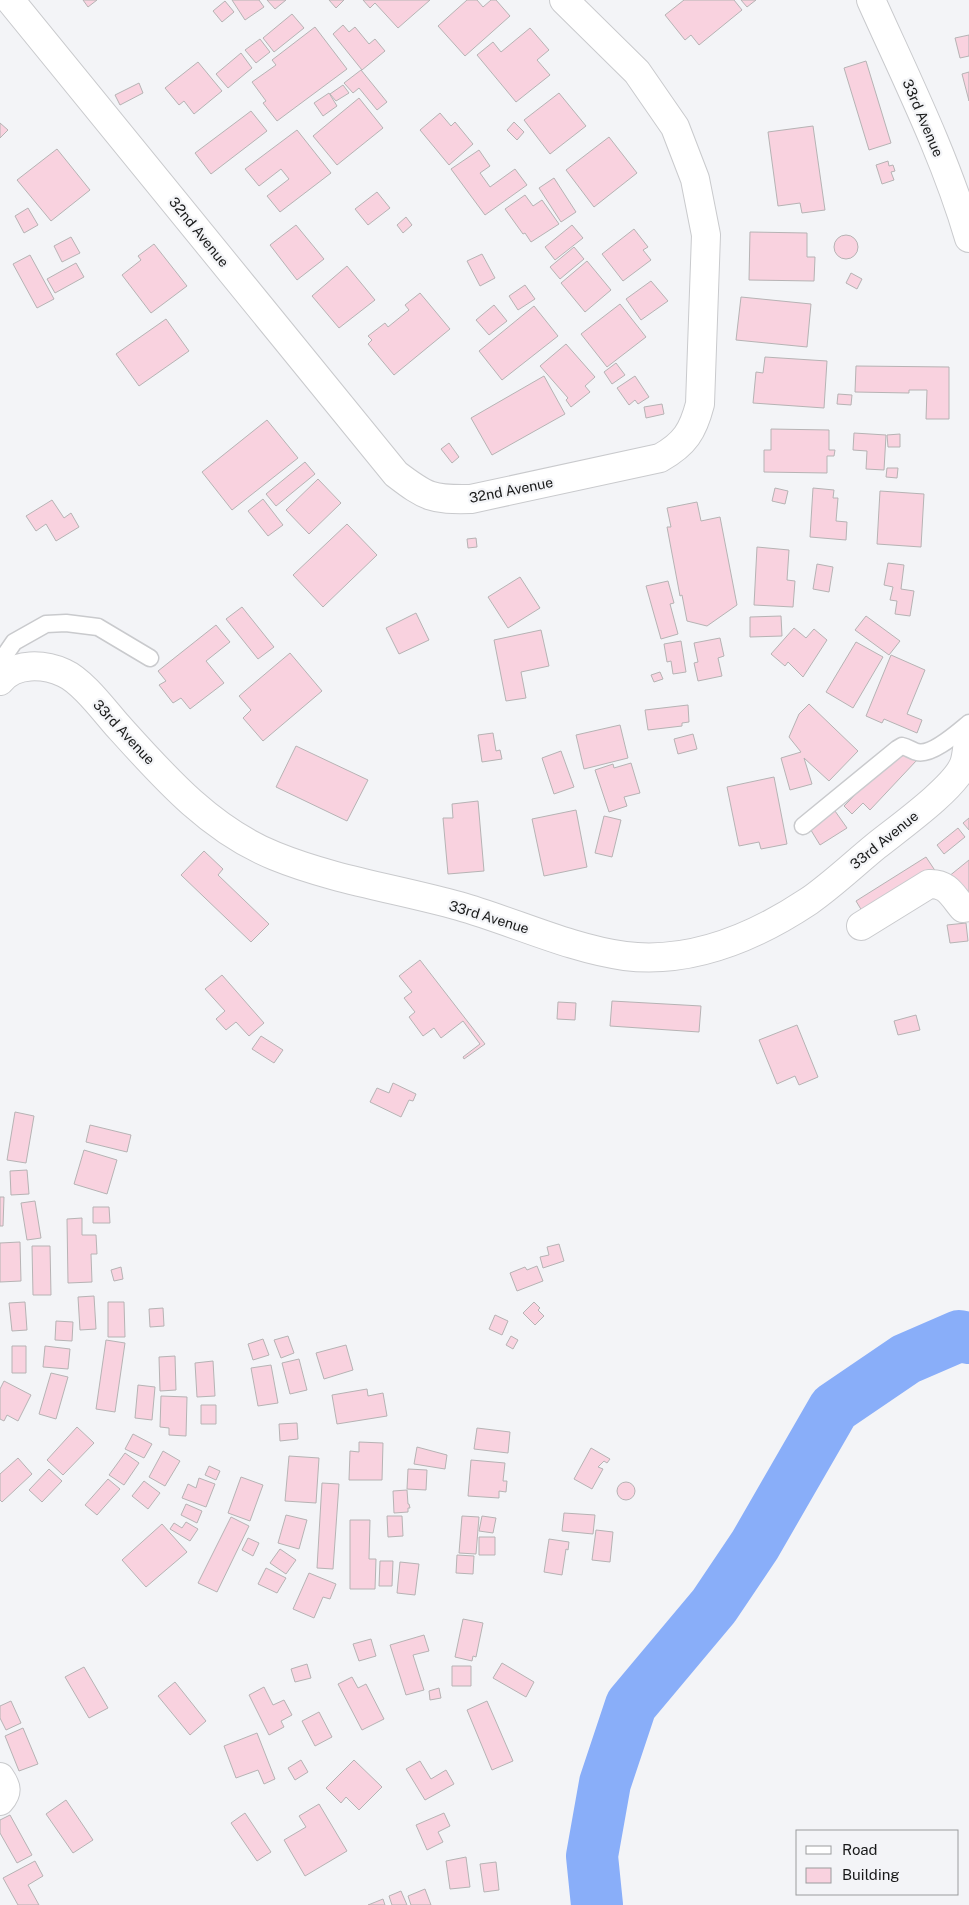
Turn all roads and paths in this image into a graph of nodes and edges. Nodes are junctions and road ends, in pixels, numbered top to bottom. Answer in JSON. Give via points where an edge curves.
{"nodes":[{"id":1,"x":10,"y":0,"type":"edge"},
{"id":2,"x":564,"y":0,"type":"edge"},
{"id":3,"x":871,"y":0,"type":"edge"},
{"id":4,"x":969,"y":238,"type":"edge"},
{"id":5,"x":150,"y":658,"type":"dead end"},
{"id":6,"x":2,"y":679,"type":"edge"},
{"id":7,"x":969,"y":724,"type":"edge"},
{"id":8,"x":969,"y":736,"type":"edge"},
{"id":9,"x":803,"y":826,"type":"dead end"},
{"id":10,"x":969,"y":907,"type":"edge"},
{"id":11,"x":862,"y":926,"type":"dead end"},
{"id":12,"x":0,"y":1777,"type":"edge"},
{"id":13,"x":0,"y":1801,"type":"edge"}],
"edges":[{"from":1,"to":2,"type":"street","name":"32nd Avenue","via":[[396,474],[429,497],[449,500],[471,499],[660,458],[685,439],[694,425],[700,404],[706,236],[695,179],[675,127],[637,72]]},
{"from":3,"to":4,"type":"street","name":"33rd Avenue","via":[[930,133]]},
{"from":5,"to":6,"type":"lane","via":[[98,627],[46,624],[14,642],[2,658]]},
{"from":6,"to":8,"type":"street","name":"33rd Avenue","via":[[25,666],[46,666],[67,674],[172,785],[240,839],[274,856],[310,869],[459,907],[586,947],[623,956],[653,958],[689,954],[756,932],[810,900],[936,797],[957,776],[964,764]]},
{"from":7,"to":9,"type":"lane","via":[[927,751],[918,752],[902,746],[897,749]]},
{"from":10,"to":11,"type":"street","via":[[964,908],[946,888],[929,884]]},
{"from":12,"to":13,"type":"street","via":[[6,1786],[6,1794]]}]}
